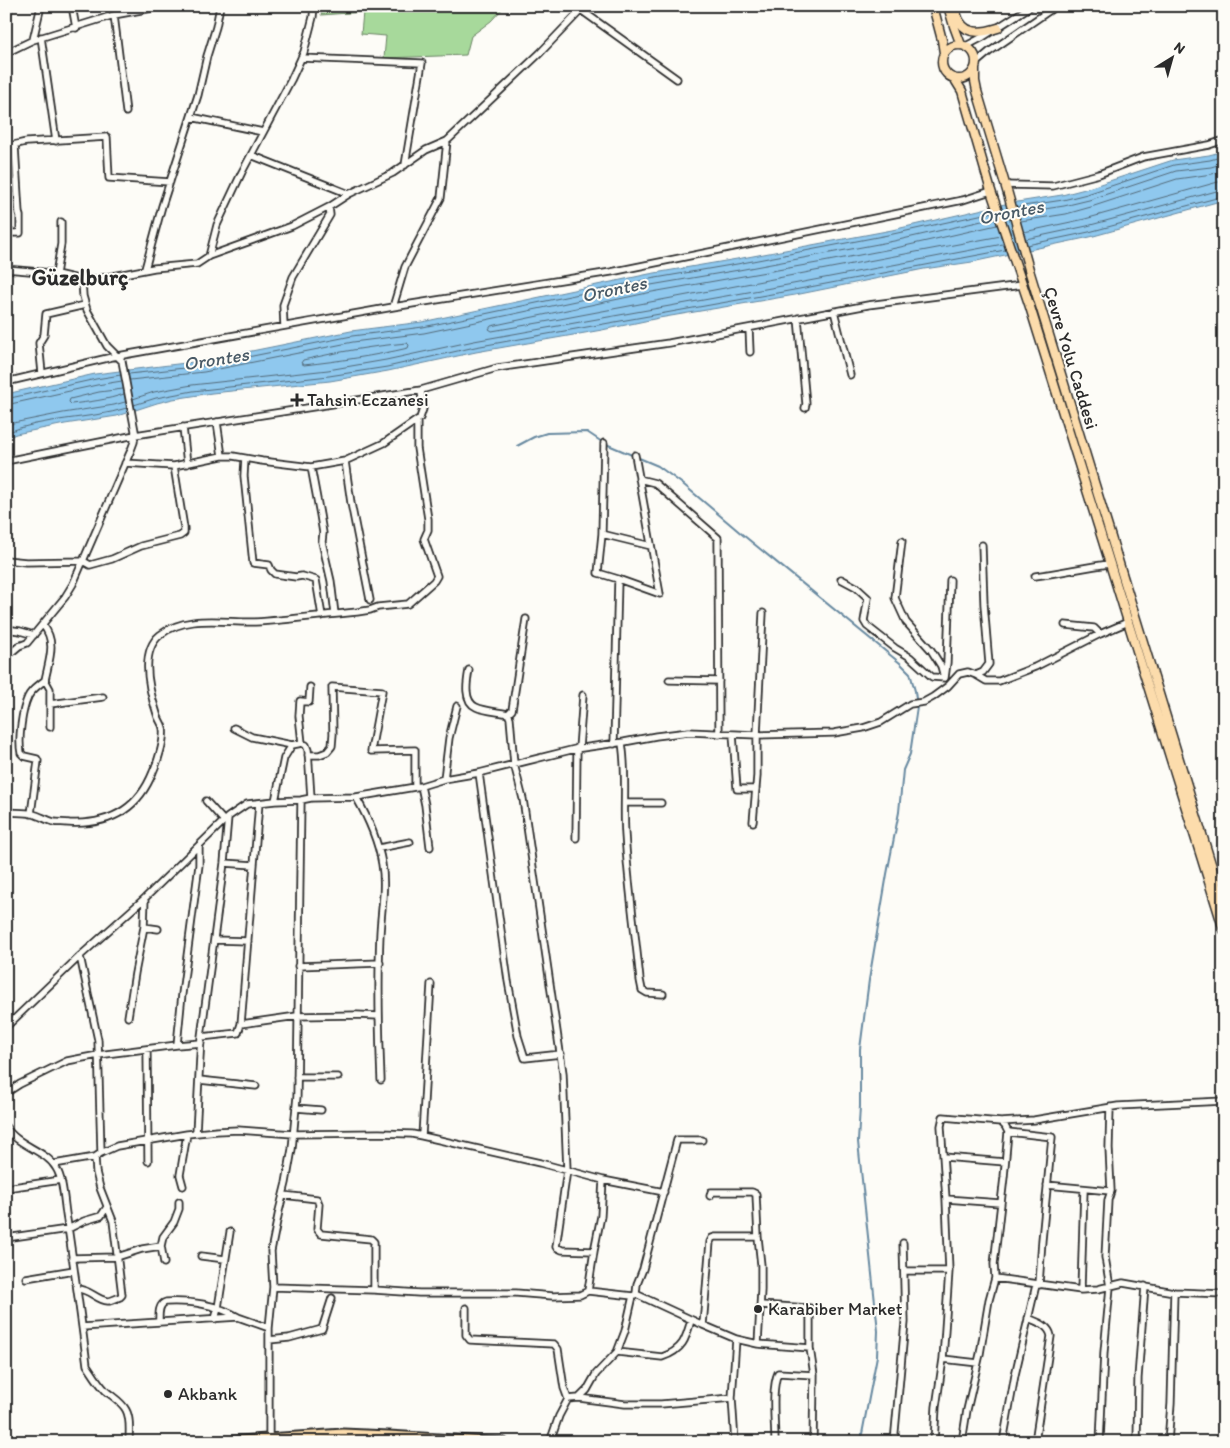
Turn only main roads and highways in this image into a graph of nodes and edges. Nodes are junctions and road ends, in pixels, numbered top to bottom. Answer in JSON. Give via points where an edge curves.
{"nodes":[{"id":1,"x":933,"y":6,"type":"edge"},
{"id":2,"x":948,"y":6,"type":"edge"},
{"id":3,"x":954,"y":6,"type":"edge"},
{"id":4,"x":998,"y":28,"type":"road end"},
{"id":5,"x":964,"y":46,"type":"junction"},
{"id":6,"x":944,"y":53,"type":"junction"},
{"id":7,"x":975,"y":66,"type":"junction"},
{"id":8,"x":954,"y":78,"type":"junction"},
{"id":9,"x":1223,"y":900,"type":"edge"},
{"id":10,"x":1224,"y":930,"type":"edge"},
{"id":11,"x":383,"y":1438,"type":"edge"},
{"id":12,"x":478,"y":1441,"type":"edge"},
{"id":13,"x":209,"y":1442,"type":"edge"},
{"id":14,"x":504,"y":1442,"type":"edge"}],
"edges":[{"from":1,"to":6,"type":"highway","name":"Çevre Yolu Caddesi"},
{"from":2,"to":5,"type":"highway","name":"Çevre Yolu Caddesi"},
{"from":3,"to":4,"type":"highway","via":[[960,22],[971,31],[986,32]]},
{"from":5,"to":6,"type":"highway","via":[[951,46]]},
{"from":5,"to":7,"type":"highway","name":"Çevre Yolu Caddesi","via":[[974,53]]},
{"from":6,"to":8,"type":"highway","name":"Çevre Yolu Caddesi","via":[[943,68]]},
{"from":7,"to":8,"type":"highway","via":[[968,76]]},
{"from":7,"to":9,"type":"highway","name":"Çevre Yolu Caddesi","via":[[977,91],[1030,273]]},
{"from":8,"to":10,"type":"highway","name":"Çevre Yolu Caddesi","via":[[962,91]]},
{"from":11,"to":12,"type":"main road"},
{"from":11,"to":13,"type":"main road","via":[[337,1434]]},
{"from":12,"to":14,"type":"main road"}]}
